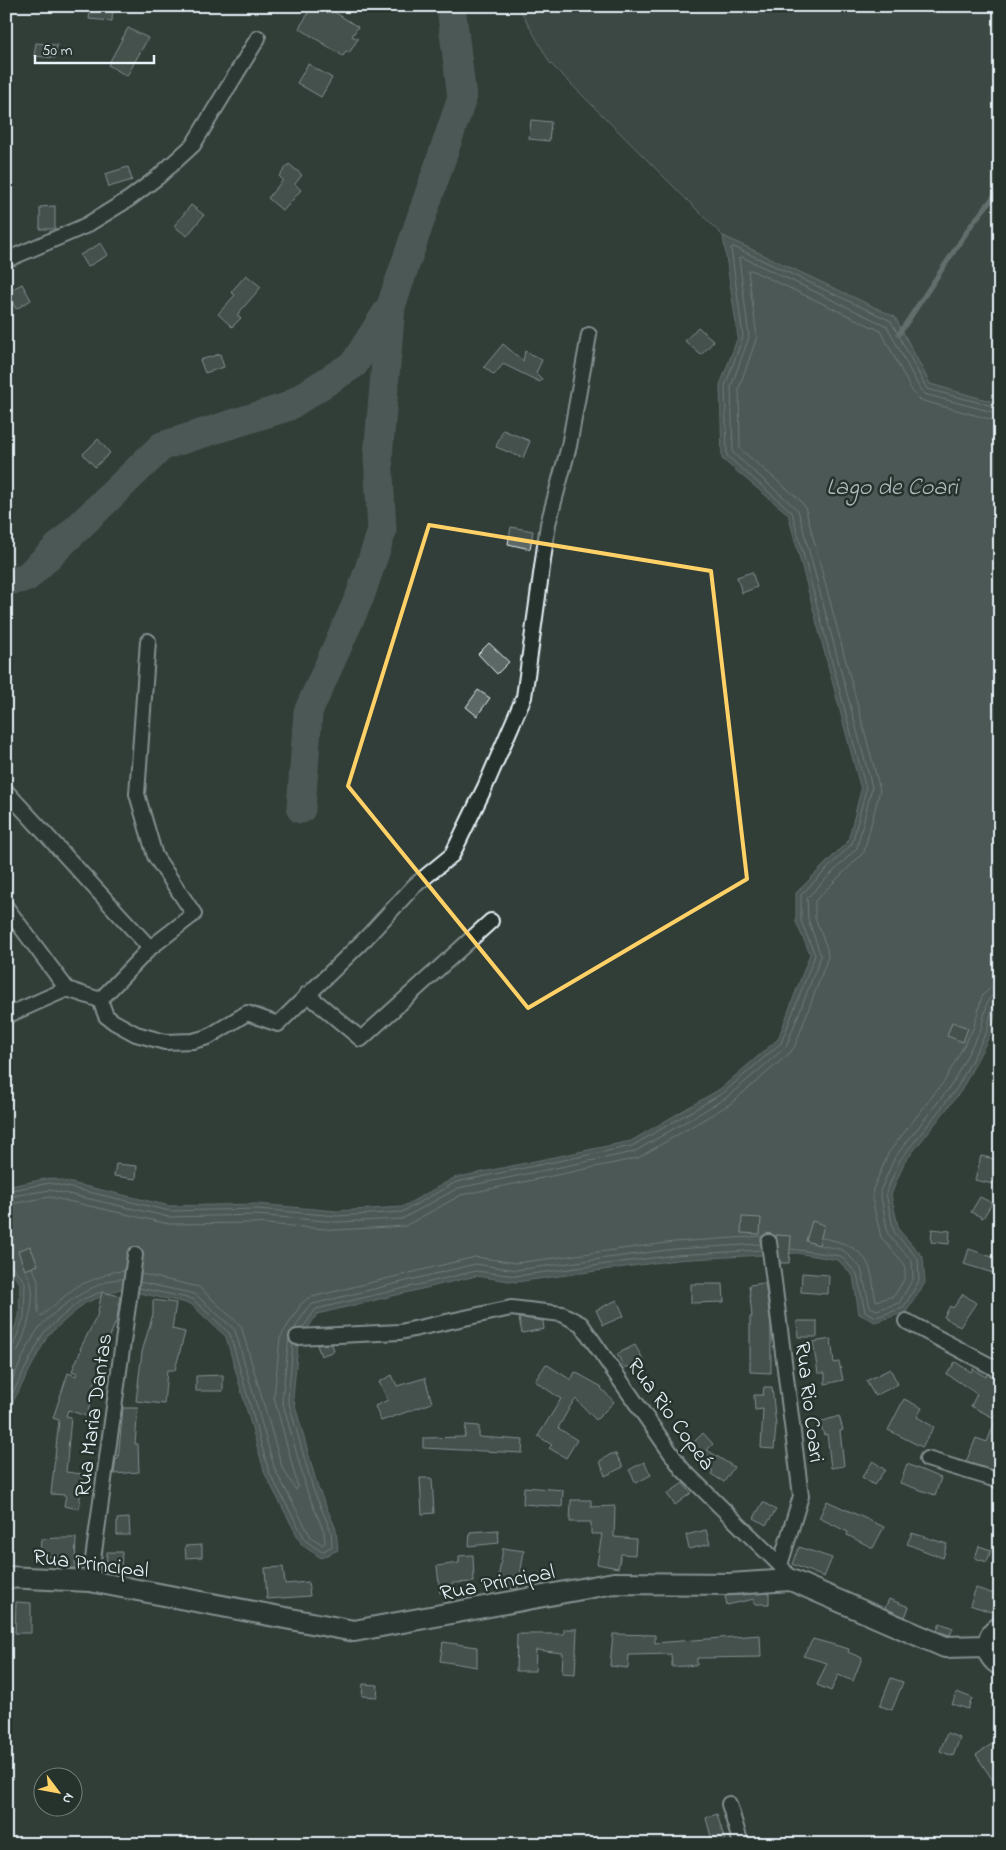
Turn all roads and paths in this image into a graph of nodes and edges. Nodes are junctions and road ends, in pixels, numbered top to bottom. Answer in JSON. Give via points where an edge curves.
{"nodes":[{"id":1,"x":258,"y":38,"type":"dead end"},
{"id":2,"x":6,"y":260,"type":"edge"},
{"id":3,"x":590,"y":335,"type":"dead end"},
{"id":4,"x":148,"y":641,"type":"dead end"},
{"id":5,"x":6,"y":791,"type":"edge"},
{"id":6,"x":6,"y":907,"type":"edge"},
{"id":7,"x":491,"y":921,"type":"dead end"},
{"id":8,"x":150,"y":948,"type":"junction"},
{"id":9,"x":67,"y":988,"type":"junction"},
{"id":10,"x":307,"y":994,"type":"junction"},
{"id":11,"x":100,"y":1000,"type":"junction"},
{"id":12,"x":6,"y":1016,"type":"edge"},
{"id":13,"x":769,"y":1242,"type":"dead end"},
{"id":14,"x":136,"y":1255,"type":"dead end"},
{"id":15,"x":906,"y":1322,"type":"dead end"},
{"id":16,"x":297,"y":1337,"type":"dead end"},
{"id":17,"x":1000,"y":1371,"type":"edge"},
{"id":18,"x":927,"y":1459,"type":"dead end"},
{"id":19,"x":1000,"y":1481,"type":"edge"},
{"id":20,"x":785,"y":1572,"type":"junction"},
{"id":21,"x":6,"y":1577,"type":"edge"},
{"id":22,"x":90,"y":1581,"type":"junction"},
{"id":23,"x":1000,"y":1627,"type":"edge"},
{"id":24,"x":987,"y":1646,"type":"junction"},
{"id":25,"x":1000,"y":1665,"type":"edge"},
{"id":26,"x":729,"y":1804,"type":"dead end"},
{"id":27,"x":741,"y":1844,"type":"edge"}],
"edges":[{"from":1,"to":2,"type":"street","via":[[193,145],[158,177],[85,226]]},
{"from":3,"to":10,"type":"street","via":[[565,462],[548,524],[524,697],[452,855],[414,886]]},
{"from":4,"to":8,"type":"street","via":[[137,794],[155,856],[194,914]]},
{"from":5,"to":8,"type":"street"},
{"from":6,"to":9,"type":"street"},
{"from":7,"to":10,"type":"street","via":[[361,1039]]},
{"from":8,"to":11,"type":"street"},
{"from":9,"to":11,"type":"street"},
{"from":9,"to":12,"type":"street"},
{"from":10,"to":11,"type":"street","via":[[278,1024],[247,1013],[208,1037],[165,1042],[136,1034],[114,1022],[106,1016]]},
{"from":13,"to":20,"type":"street","name":"Rua Rio Coari","via":[[801,1496]]},
{"from":14,"to":22,"type":"street","name":"Rua Maria Dantas"},
{"from":15,"to":17,"type":"street"},
{"from":16,"to":20,"type":"street","name":"Rua Rio Copeá","via":[[400,1332],[512,1308],[562,1314],[581,1324],[682,1469]]},
{"from":18,"to":19,"type":"street"},
{"from":20,"to":22,"type":"street","name":"Rua Principal","via":[[730,1584],[614,1583],[354,1631]]},
{"from":20,"to":24,"type":"street","name":"Rua Principal","via":[[945,1647]]},
{"from":21,"to":22,"type":"street","name":"Rua Principal"},
{"from":23,"to":24,"type":"street","via":[[990,1636]]},
{"from":24,"to":25,"type":"street","via":[[990,1657]]},
{"from":26,"to":27,"type":"street"}]}
